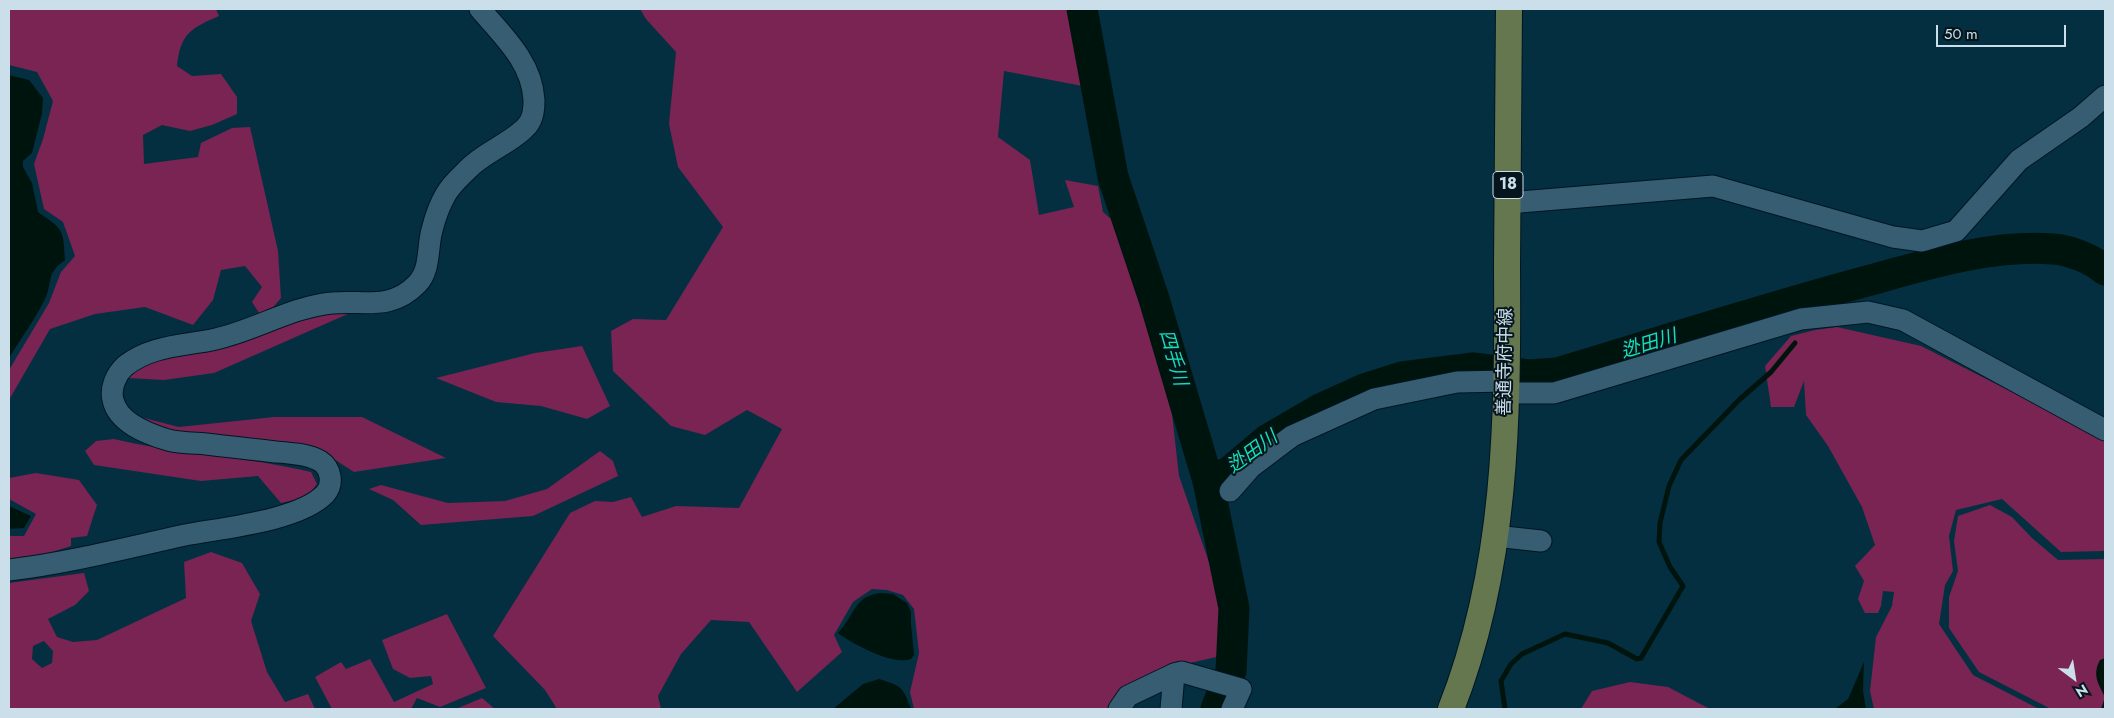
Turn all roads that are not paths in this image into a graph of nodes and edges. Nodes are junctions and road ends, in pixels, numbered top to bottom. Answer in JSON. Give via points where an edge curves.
{"nodes":[{"id":1,"x":480,"y":9,"type":"edge"},
{"id":2,"x":1508,"y":9,"type":"edge"},
{"id":3,"x":2105,"y":96,"type":"edge"},
{"id":4,"x":1508,"y":203,"type":"junction"},
{"id":5,"x":1507,"y":378,"type":"junction"},
{"id":6,"x":2105,"y":430,"type":"edge"},
{"id":7,"x":1230,"y":491,"type":"dead end"},
{"id":8,"x":1495,"y":536,"type":"junction"},
{"id":9,"x":1541,"y":542,"type":"dead end"},
{"id":10,"x":9,"y":570,"type":"edge"},
{"id":11,"x":1178,"y":673,"type":"junction"},
{"id":12,"x":1119,"y":709,"type":"edge"},
{"id":13,"x":1171,"y":709,"type":"edge"},
{"id":14,"x":1232,"y":709,"type":"edge"},
{"id":15,"x":1451,"y":709,"type":"edge"}],
"edges":[{"from":1,"to":10,"type":"street","via":[[517,52],[528,71],[534,92],[534,112],[528,126],[474,163],[446,192],[432,231],[426,269],[418,284],[388,301],[334,303],[300,309],[217,339],[146,353],[120,370],[113,384],[112,398],[127,420],[170,440],[295,454],[320,461],[329,470],[331,480],[325,494],[307,506],[278,517]]},
{"from":2,"to":4,"type":"main road","name":"善通寺府中線","number":"18"},
{"from":3,"to":4,"type":"street","via":[[2081,117],[2019,160],[1956,231],[1922,242],[1893,237],[1713,186]]},
{"from":4,"to":5,"type":"main road","name":"善通寺府中線","number":"18"},
{"from":5,"to":6,"type":"street","via":[[1554,393],[1801,319],[1868,312],[1903,320]]},
{"from":5,"to":7,"type":"street","via":[[1457,382],[1374,399],[1292,436],[1251,467]]},
{"from":5,"to":8,"type":"main road","name":"善通寺府中線","number":"18"},
{"from":8,"to":9,"type":"street"},
{"from":8,"to":15,"type":"main road","name":"善通寺府中線","number":"18","via":[[1479,626]]},
{"from":11,"to":12,"type":"street","via":[[1128,696]]},
{"from":11,"to":13,"type":"street"},
{"from":11,"to":14,"type":"street","via":[[1241,689]]}]}
